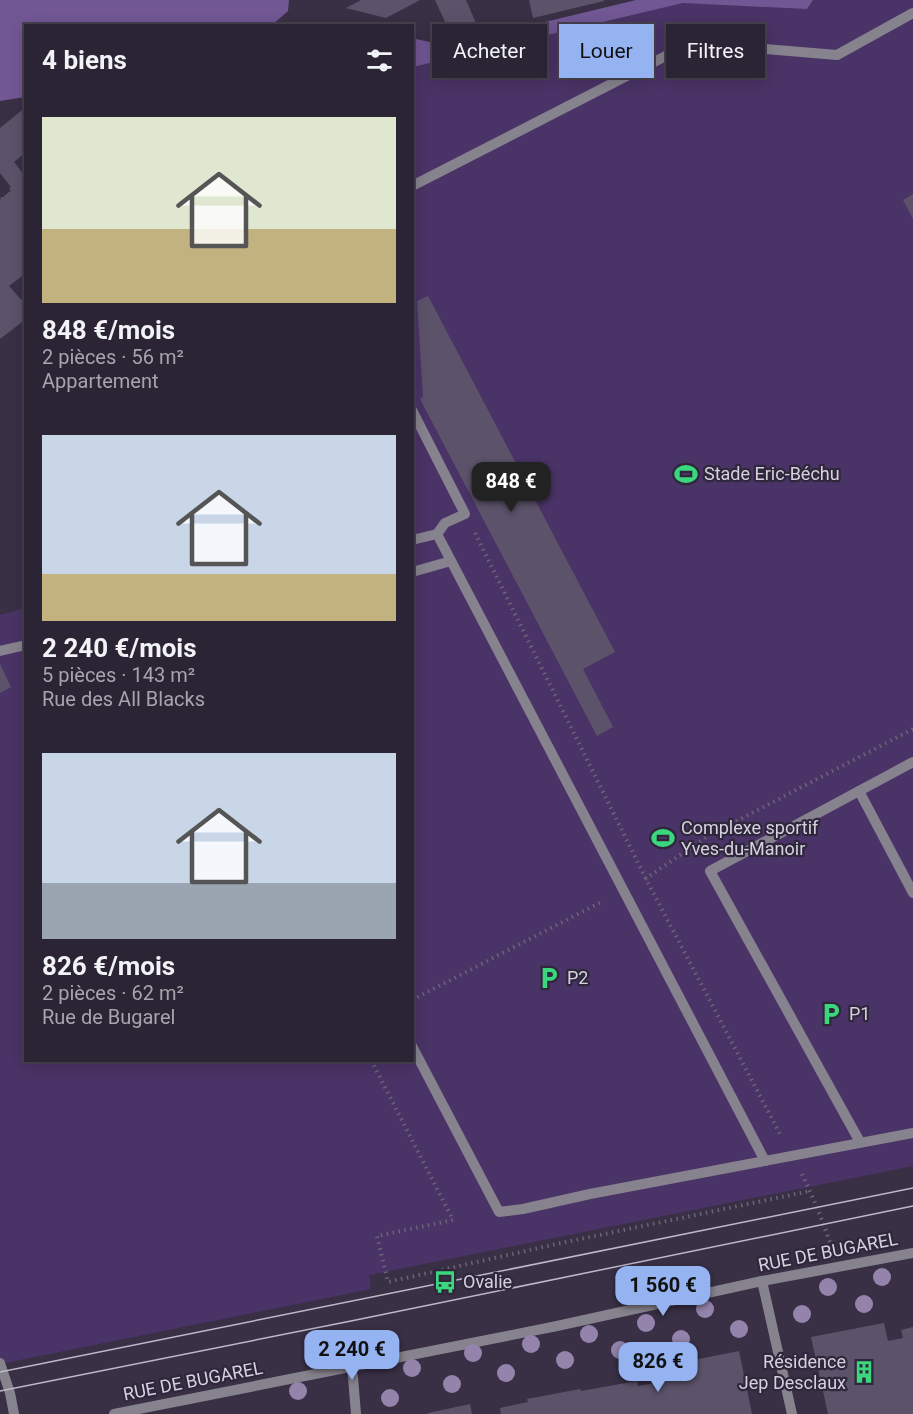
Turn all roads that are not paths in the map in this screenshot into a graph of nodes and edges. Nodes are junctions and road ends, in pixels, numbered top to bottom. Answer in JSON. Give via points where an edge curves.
{"nodes":[{"id":1,"x":913,"y":13,"type":"edge"},
{"id":2,"x":414,"y":185,"type":"edge"},
{"id":3,"x":414,"y":414,"type":"edge"},
{"id":4,"x":437,"y":534,"type":"junction"},
{"id":5,"x":414,"y":540,"type":"edge"},
{"id":6,"x":452,"y":561,"type":"junction"},
{"id":7,"x":414,"y":571,"type":"edge"},
{"id":8,"x":24,"y":645,"type":"edge"},
{"id":9,"x":0,"y":651,"type":"edge"},
{"id":10,"x":913,"y":762,"type":"edge"},
{"id":11,"x":859,"y":790,"type":"junction"},
{"id":12,"x":913,"y":892,"type":"edge"},
{"id":13,"x":414,"y":1050,"type":"edge"},
{"id":14,"x":913,"y":1133,"type":"edge"},
{"id":15,"x":860,"y":1142,"type":"junction"},
{"id":16,"x":765,"y":1161,"type":"junction"},
{"id":17,"x":913,"y":1253,"type":"edge"},
{"id":18,"x":762,"y":1281,"type":"junction"},
{"id":19,"x":0,"y":1364,"type":"edge"},
{"id":20,"x":351,"y":1367,"type":"junction"},
{"id":21,"x":14,"y":1414,"type":"edge"},
{"id":22,"x":114,"y":1414,"type":"edge"},
{"id":23,"x":356,"y":1414,"type":"edge"},
{"id":24,"x":792,"y":1414,"type":"edge"}],
"edges":[{"from":1,"to":2,"type":"street","via":[[837,55],[692,43]]},
{"from":3,"to":4,"type":"street","via":[[465,514],[445,524]]},
{"from":4,"to":5,"type":"street"},
{"from":4,"to":6,"type":"street"},
{"from":6,"to":7,"type":"street"},
{"from":6,"to":16,"type":"street"},
{"from":8,"to":9,"type":"street"},
{"from":10,"to":11,"type":"street"},
{"from":11,"to":12,"type":"street"},
{"from":11,"to":15,"type":"street","via":[[710,871]]},
{"from":13,"to":16,"type":"street","via":[[499,1212]]},
{"from":14,"to":15,"type":"street"},
{"from":15,"to":16,"type":"street"},
{"from":17,"to":18,"type":"street","name":"RUE DE BUGAREL"},
{"from":18,"to":20,"type":"street","name":"RUE DE BUGAREL"},
{"from":18,"to":24,"type":"street"},
{"from":19,"to":21,"type":"street"},
{"from":20,"to":22,"type":"street","name":"RUE DE BUGAREL"},
{"from":20,"to":23,"type":"street"}]}
